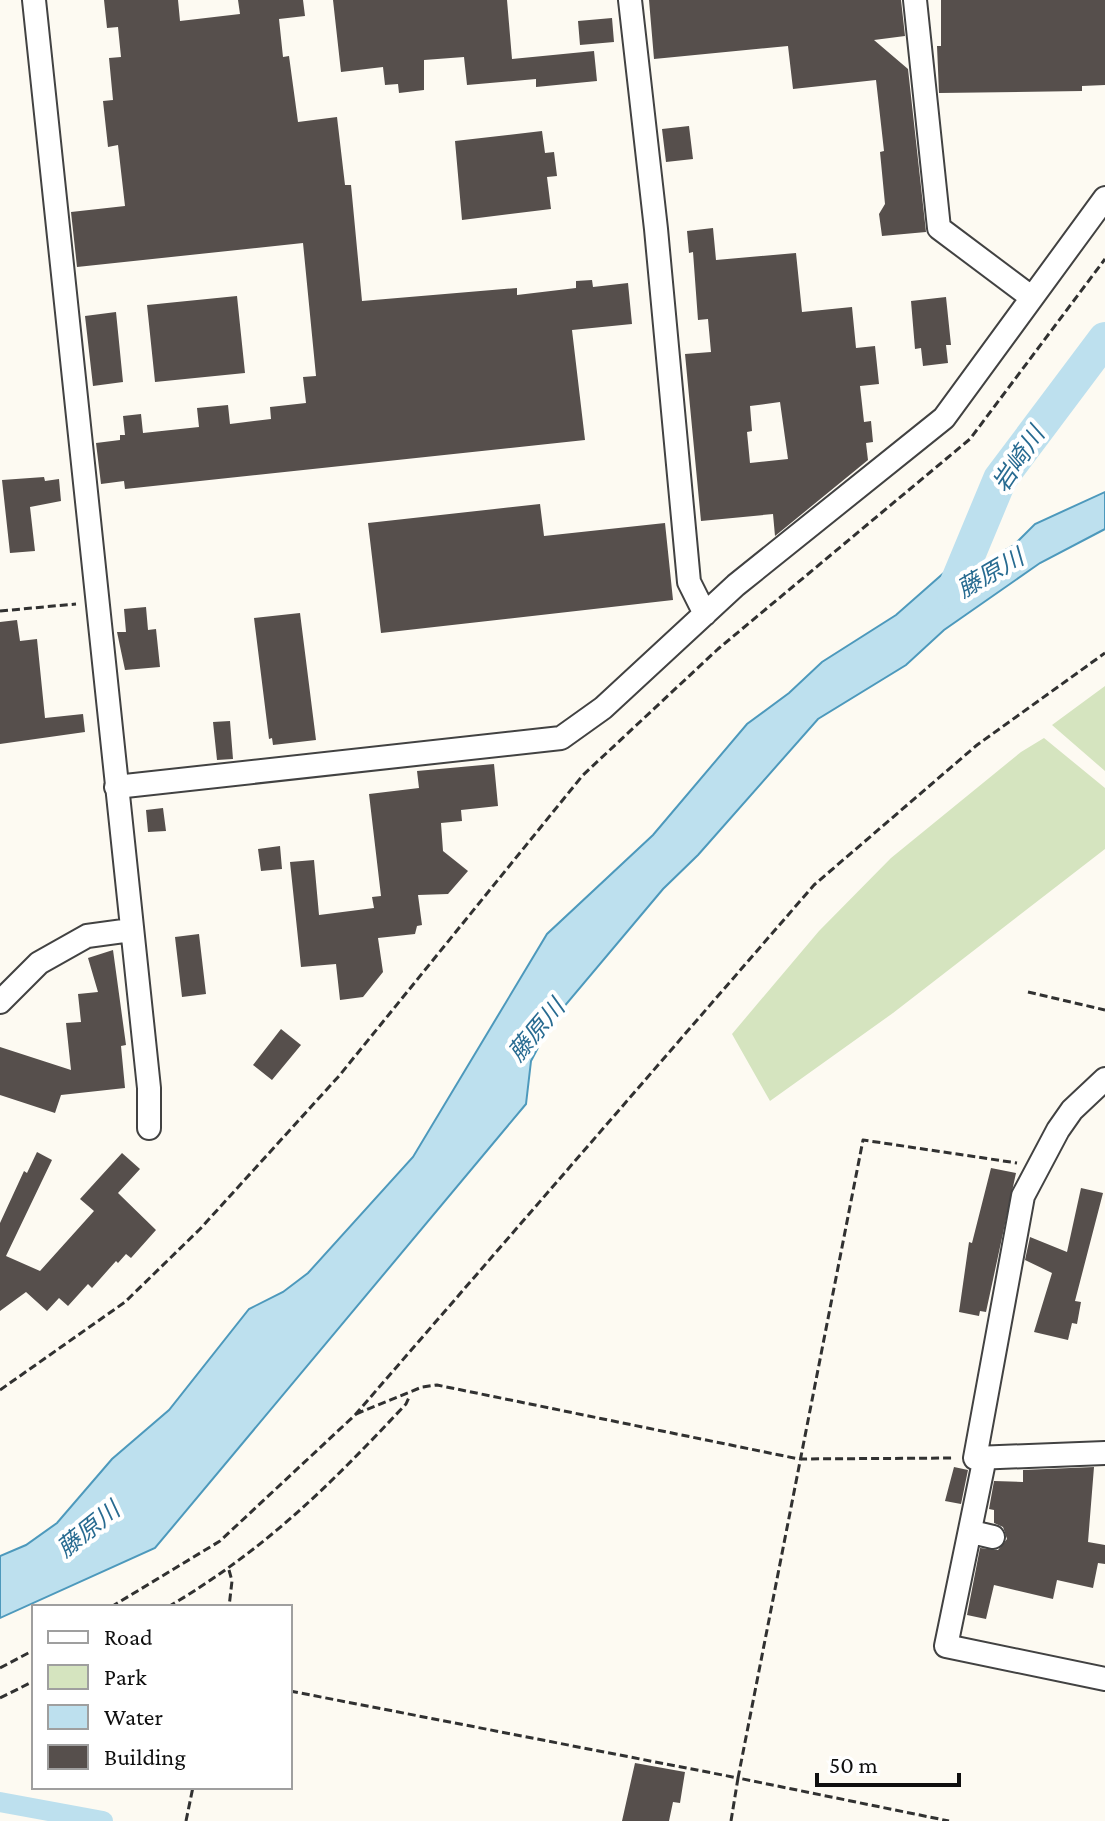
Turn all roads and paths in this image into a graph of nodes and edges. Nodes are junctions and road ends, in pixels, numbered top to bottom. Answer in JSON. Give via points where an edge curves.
{"nodes":[{"id":1,"x":34,"y":0,"type":"edge"},
{"id":2,"x":630,"y":0,"type":"edge"},
{"id":3,"x":915,"y":0,"type":"edge"},
{"id":4,"x":1105,"y":198,"type":"edge"},
{"id":5,"x":1105,"y":259,"type":"edge"},
{"id":6,"x":1031,"y":297,"type":"junction"},
{"id":7,"x":97,"y":602,"type":"junction"},
{"id":8,"x":0,"y":611,"type":"edge"},
{"id":9,"x":705,"y":614,"type":"junction"},
{"id":10,"x":1105,"y":653,"type":"edge"},
{"id":11,"x":116,"y":787,"type":"junction"},
{"id":12,"x":131,"y":930,"type":"junction"},
{"id":13,"x":1028,"y":992,"type":"dead end"},
{"id":14,"x":0,"y":1002,"type":"edge"},
{"id":15,"x":1105,"y":1010,"type":"edge"},
{"id":16,"x":1105,"y":1079,"type":"edge"},
{"id":17,"x":149,"y":1128,"type":"dead end"},
{"id":18,"x":1037,"y":1166,"type":"junction"},
{"id":19,"x":0,"y":1390,"type":"edge"},
{"id":20,"x":410,"y":1394,"type":"junction"},
{"id":21,"x":355,"y":1415,"type":"junction"},
{"id":22,"x":1105,"y":1453,"type":"edge"},
{"id":23,"x":980,"y":1458,"type":"junction"},
{"id":24,"x":799,"y":1459,"type":"junction"},
{"id":25,"x":229,"y":1570,"type":"junction"},
{"id":26,"x":114,"y":1605,"type":"edge"},
{"id":27,"x":171,"y":1605,"type":"edge"},
{"id":28,"x":229,"y":1605,"type":"edge"},
{"id":29,"x":32,"y":1651,"type":"edge"},
{"id":30,"x":0,"y":1668,"type":"edge"},
{"id":31,"x":1105,"y":1679,"type":"edge"},
{"id":32,"x":32,"y":1682,"type":"edge"},
{"id":33,"x":292,"y":1691,"type":"edge"},
{"id":34,"x":0,"y":1698,"type":"edge"},
{"id":35,"x":738,"y":1778,"type":"junction"},
{"id":36,"x":193,"y":1789,"type":"edge"},
{"id":37,"x":186,"y":1821,"type":"edge"},
{"id":38,"x":731,"y":1821,"type":"edge"},
{"id":39,"x":949,"y":1821,"type":"edge"}],
"edges":[{"from":1,"to":7,"type":"street"},
{"from":2,"to":9,"type":"street","via":[[689,582]]},
{"from":3,"to":6,"type":"street","via":[[939,228]]},
{"from":4,"to":6,"type":"street"},
{"from":5,"to":19,"type":"path","via":[[970,439],[718,649],[583,775],[330,1088],[200,1229],[125,1302]]},
{"from":6,"to":9,"type":"street","via":[[944,418]]},
{"from":7,"to":8,"type":"path"},
{"from":7,"to":11,"type":"street"},
{"from":9,"to":11,"type":"street","via":[[603,708],[561,738]]},
{"from":10,"to":21,"type":"path","via":[[977,745],[814,885]]},
{"from":11,"to":12,"type":"street"},
{"from":12,"to":14,"type":"street","via":[[87,936],[39,963]]},
{"from":12,"to":17,"type":"street"},
{"from":13,"to":15,"type":"path"},
{"from":16,"to":18,"type":"street","via":[[1072,1110]]},
{"from":18,"to":23,"type":"street","via":[[1020,1208]]},
{"from":18,"to":24,"type":"path","via":[[863,1140]]},
{"from":20,"to":21,"type":"path"},
{"from":20,"to":24,"type":"path","via":[[443,1386]]},
{"from":20,"to":25,"type":"path","via":[[300,1513]]},
{"from":21,"to":26,"type":"path","via":[[220,1541]]},
{"from":22,"to":23,"type":"street"},
{"from":23,"to":24,"type":"path"},
{"from":23,"to":31,"type":"street","via":[[983,1535],[946,1646]]},
{"from":24,"to":35,"type":"path"},
{"from":25,"to":27,"type":"path"},
{"from":25,"to":28,"type":"path"},
{"from":29,"to":30,"type":"path"},
{"from":32,"to":34,"type":"path"},
{"from":33,"to":35,"type":"path"},
{"from":35,"to":38,"type":"path"},
{"from":35,"to":39,"type":"path"},
{"from":36,"to":37,"type":"path"}]}
